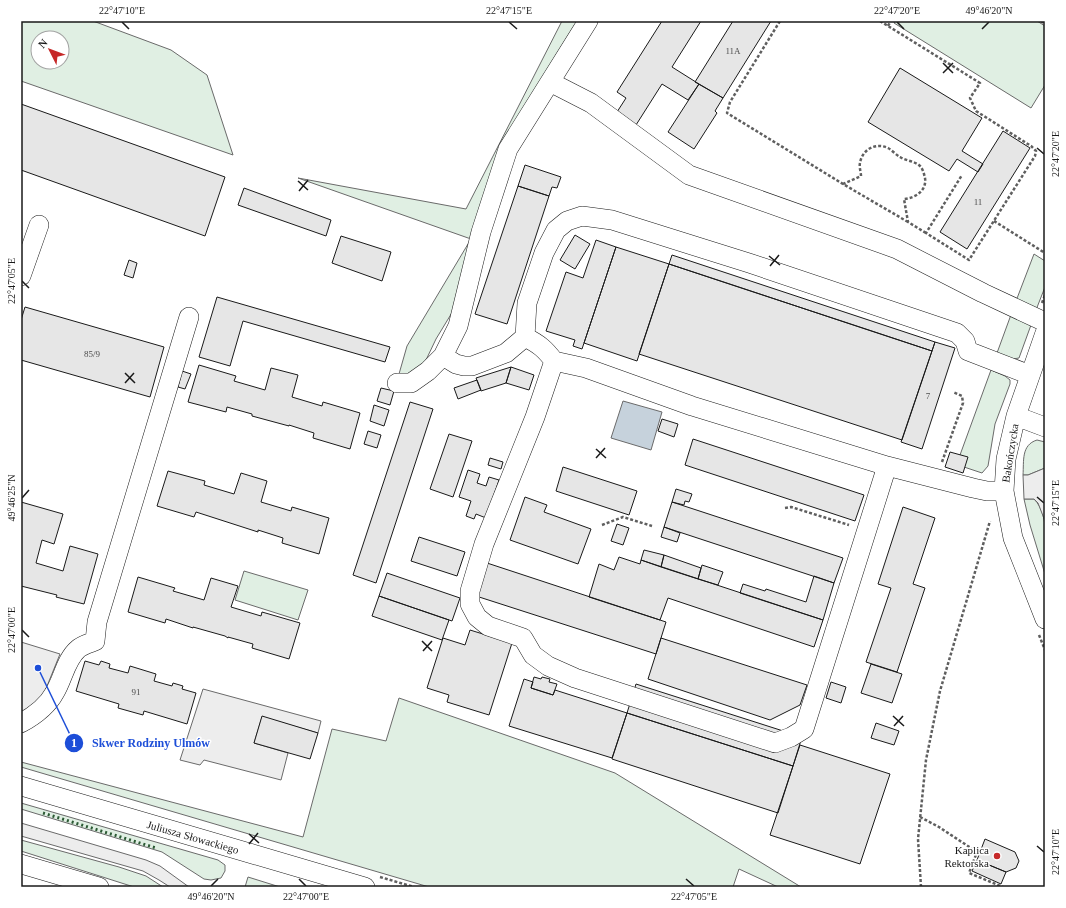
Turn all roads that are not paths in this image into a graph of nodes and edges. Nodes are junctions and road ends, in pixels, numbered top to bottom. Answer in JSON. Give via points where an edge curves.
{"nodes":[{"id":1,"x":588,"y":21,"type":"edge"},
{"id":2,"x":550,"y":82,"type":"junction"},
{"id":3,"x":39,"y":225,"type":"dead end"},
{"id":4,"x":21,"y":276,"type":"edge"},
{"id":5,"x":189,"y":317,"type":"dead end"},
{"id":6,"x":1045,"y":322,"type":"edge"},
{"id":7,"x":1045,"y":333,"type":"edge"},
{"id":8,"x":525,"y":337,"type":"junction"},
{"id":9,"x":443,"y":356,"type":"junction"},
{"id":10,"x":554,"y":361,"type":"junction"},
{"id":11,"x":1030,"y":375,"type":"junction"},
{"id":12,"x":397,"y":383,"type":"dead end"},
{"id":13,"x":1016,"y":416,"type":"junction"},
{"id":14,"x":1045,"y":427,"type":"edge"},
{"id":15,"x":887,"y":466,"type":"junction"},
{"id":16,"x":996,"y":491,"type":"junction"},
{"id":17,"x":1045,"y":619,"type":"edge"},
{"id":18,"x":21,"y":723,"type":"edge"},
{"id":19,"x":21,"y":786,"type":"edge"},
{"id":20,"x":21,"y":864,"type":"edge"},
{"id":21,"x":99,"y":887,"type":"edge"},
{"id":22,"x":365,"y":887,"type":"edge"}],
"edges":[{"from":1,"to":2,"type":"street"},
{"from":2,"to":6,"type":"street","via":[[591,103],[689,175],[897,249]]},
{"from":2,"to":9,"type":"street","via":[[508,149],[481,232],[458,326]]},
{"from":3,"to":4,"type":"street"},
{"from":5,"to":18,"type":"street","via":[[97,622],[95,641],[79,648],[72,656],[55,694],[43,708]]},
{"from":7,"to":11,"type":"street","name":"Bakończycka"},
{"from":8,"to":9,"type":"street","via":[[506,353],[472,366],[456,364]]},
{"from":8,"to":10,"type":"street","via":[[546,350]]},
{"from":8,"to":11,"type":"street","via":[[527,303],[544,253],[556,230],[567,221],[582,216],[612,220],[957,333],[965,341],[968,351]]},
{"from":9,"to":12,"type":"street","via":[[428,372],[411,383]]},
{"from":10,"to":15,"type":"street","via":[[586,368],[692,406]]},
{"from":10,"to":15,"type":"street","via":[[535,417],[484,544],[470,591],[470,604],[477,617],[488,626],[523,638],[533,654],[548,666],[575,678],[775,743],[804,729]]},
{"from":11,"to":13,"type":"street","name":"Bakończycka"},
{"from":13,"to":14,"type":"street"},
{"from":13,"to":16,"type":"street","name":"Bakończycka"},
{"from":15,"to":16,"type":"street"},
{"from":16,"to":17,"type":"street","name":"Bakończycka"},
{"from":19,"to":22,"type":"street","name":"Juliusza Słowackiego"},
{"from":20,"to":21,"type":"street"}]}
